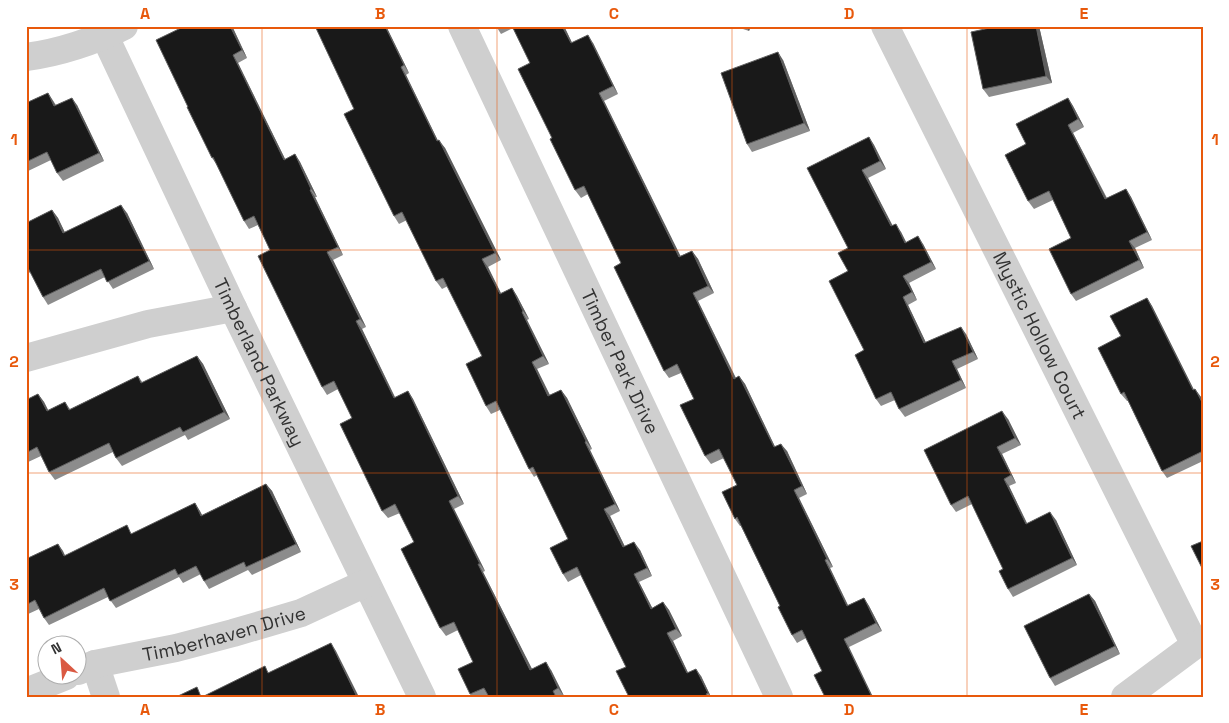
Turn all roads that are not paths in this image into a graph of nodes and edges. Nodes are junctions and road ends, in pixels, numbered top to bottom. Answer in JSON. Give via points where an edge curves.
{"nodes":[{"id":1,"x":462,"y":26,"type":"edge"},
{"id":2,"x":885,"y":26,"type":"edge"},
{"id":3,"x":110,"y":29,"type":"edge"},
{"id":4,"x":26,"y":56,"type":"edge"},
{"id":5,"x":233,"y":308,"type":"junction"},
{"id":6,"x":26,"y":358,"type":"edge"},
{"id":7,"x":366,"y":583,"type":"junction"},
{"id":8,"x":1199,"y":644,"type":"edge"},
{"id":9,"x":88,"y":667,"type":"edge"},
{"id":10,"x":88,"y":670,"type":"edge"},
{"id":11,"x":41,"y":686,"type":"edge"},
{"id":12,"x":26,"y":692,"type":"edge"},
{"id":13,"x":106,"y":697,"type":"edge"},
{"id":14,"x":422,"y":697,"type":"edge"},
{"id":15,"x":779,"y":697,"type":"edge"},
{"id":16,"x":1125,"y":697,"type":"edge"}],
"edges":[{"from":1,"to":15,"type":"street","name":"Timber Park Drive"},
{"from":2,"to":8,"type":"street","name":"Mystic Hollow Court"},
{"from":3,"to":4,"type":"street","via":[[44,55]]},
{"from":3,"to":5,"type":"street","name":"Timberland Parkway"},
{"from":5,"to":6,"type":"street","via":[[148,324]]},
{"from":5,"to":7,"type":"street","name":"Timberland Parkway"},
{"from":7,"to":9,"type":"street","name":"Timberhaven Drive","via":[[301,612],[233,633]]},
{"from":7,"to":14,"type":"street","name":"Timberland Parkway"},
{"from":8,"to":16,"type":"street"},
{"from":10,"to":13,"type":"street"},
{"from":11,"to":12,"type":"street"}]}
